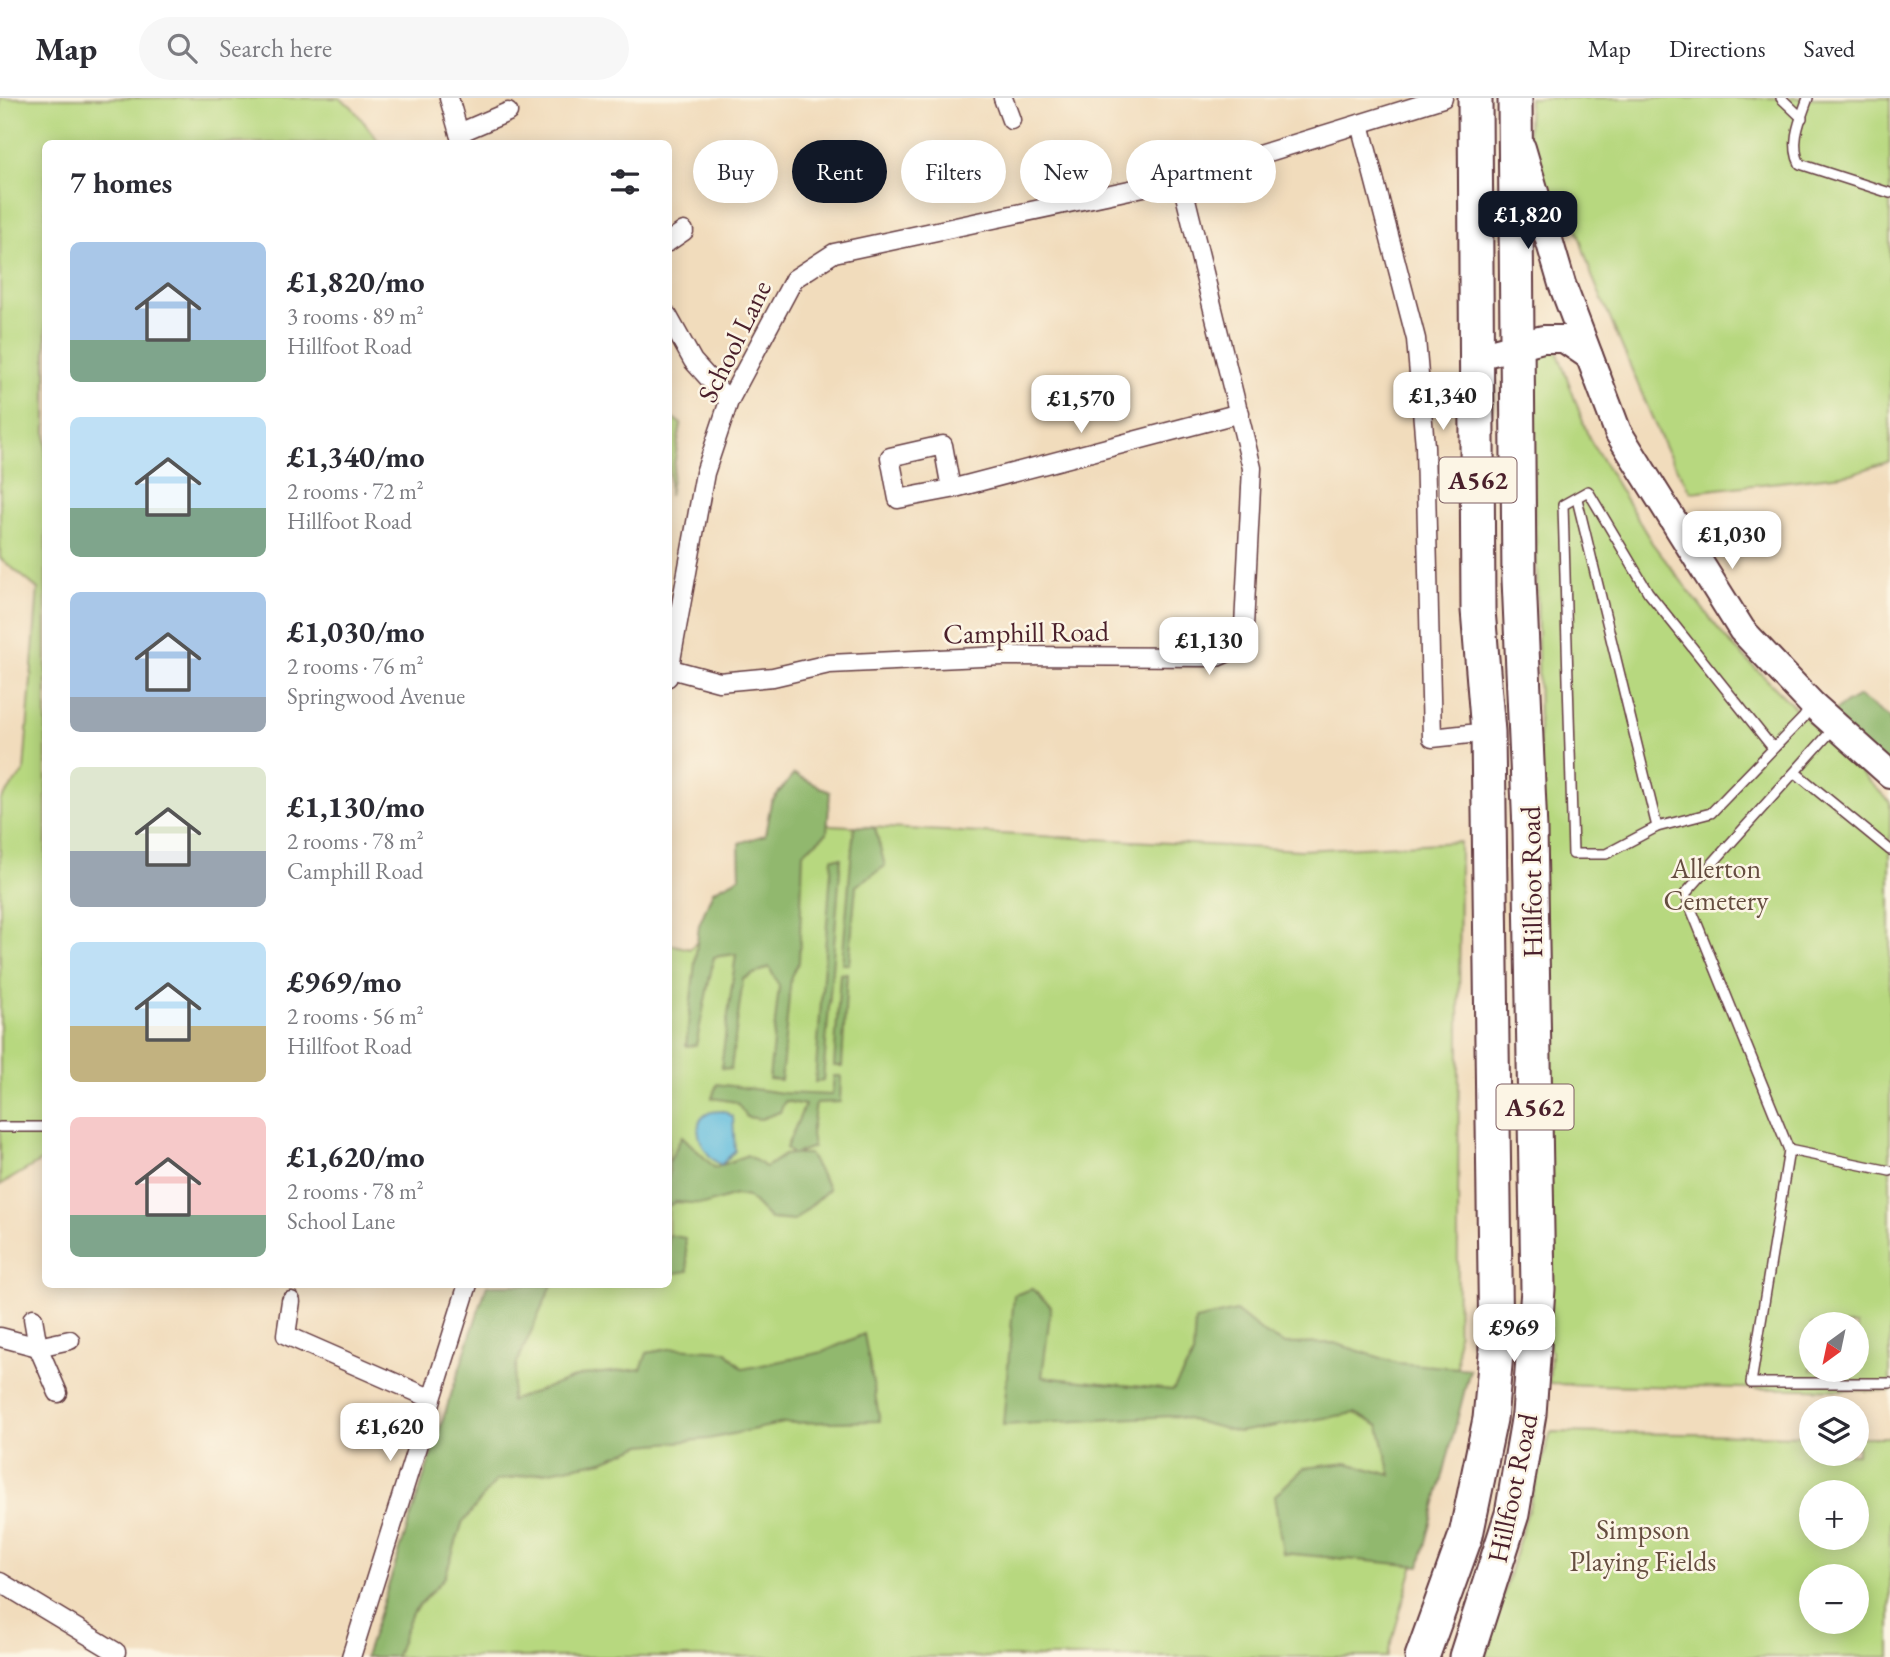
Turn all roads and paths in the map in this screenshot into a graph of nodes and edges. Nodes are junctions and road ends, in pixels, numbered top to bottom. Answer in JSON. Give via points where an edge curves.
{"nodes":[{"id":1,"x":449,"y":98,"type":"edge"},
{"id":2,"x":1003,"y":98,"type":"edge"},
{"id":3,"x":1443,"y":98,"type":"edge"},
{"id":4,"x":1475,"y":98,"type":"edge"},
{"id":5,"x":1781,"y":98,"type":"edge"},
{"id":6,"x":1808,"y":98,"type":"edge"},
{"id":7,"x":508,"y":112,"type":"dead end"},
{"id":8,"x":1516,"y":114,"type":"edge"},
{"id":9,"x":1801,"y":118,"type":"junction"},
{"id":10,"x":1011,"y":120,"type":"dead end"},
{"id":11,"x":1360,"y":124,"type":"junction"},
{"id":12,"x":461,"y":138,"type":"edge"},
{"id":13,"x":1276,"y":150,"type":"edge"},
{"id":14,"x":1126,"y":191,"type":"edge"},
{"id":15,"x":1890,"y":193,"type":"edge"},
{"id":16,"x":1187,"y":203,"type":"edge"},
{"id":17,"x":684,"y":231,"type":"dead end"},
{"id":18,"x":672,"y":239,"type":"edge"},
{"id":19,"x":672,"y":323,"type":"edge"},
{"id":20,"x":1517,"y":346,"type":"junction"},
{"id":21,"x":1478,"y":356,"type":"junction"},
{"id":22,"x":1588,"y":356,"type":"junction"},
{"id":23,"x":729,"y":401,"type":"junction"},
{"id":24,"x":1240,"y":413,"type":"junction"},
{"id":25,"x":951,"y":489,"type":"dead end"},
{"id":26,"x":1577,"y":499,"type":"junction"},
{"id":27,"x":672,"y":662,"type":"edge"},
{"id":28,"x":672,"y":673,"type":"edge"},
{"id":29,"x":1812,"y":704,"type":"junction"},
{"id":30,"x":1837,"y":724,"type":"junction"},
{"id":31,"x":1488,"y":732,"type":"junction"},
{"id":32,"x":1772,"y":747,"type":"junction"},
{"id":33,"x":1796,"y":773,"type":"junction"},
{"id":34,"x":1890,"y":774,"type":"edge"},
{"id":35,"x":1657,"y":827,"type":"junction"},
{"id":36,"x":1890,"y":850,"type":"edge"},
{"id":37,"x":0,"y":1127,"type":"edge"},
{"id":38,"x":42,"y":1127,"type":"edge"},
{"id":39,"x":1789,"y":1150,"type":"junction"},
{"id":40,"x":1890,"y":1171,"type":"edge"},
{"id":41,"x":467,"y":1288,"type":"edge"},
{"id":42,"x":291,"y":1301,"type":"dead end"},
{"id":43,"x":33,"y":1318,"type":"dead end"},
{"id":44,"x":0,"y":1337,"type":"edge"},
{"id":45,"x":70,"y":1339,"type":"dead end"},
{"id":46,"x":38,"y":1347,"type":"junction"},
{"id":47,"x":1513,"y":1383,"type":"junction"},
{"id":48,"x":1890,"y":1383,"type":"edge"},
{"id":49,"x":58,"y":1393,"type":"dead end"},
{"id":50,"x":430,"y":1398,"type":"junction"},
{"id":51,"x":0,"y":1583,"type":"edge"},
{"id":52,"x":116,"y":1652,"type":"dead end"},
{"id":53,"x":351,"y":1657,"type":"edge"},
{"id":54,"x":1422,"y":1657,"type":"edge"},
{"id":55,"x":1466,"y":1657,"type":"edge"}],
"edges":[{"from":1,"to":12,"type":"street"},
{"from":2,"to":10,"type":"street"},
{"from":3,"to":11,"type":"street","name":"School Lane"},
{"from":4,"to":21,"type":"highway","name":"Hillfoot Road","number":"A562"},
{"from":5,"to":9,"type":"lane"},
{"from":6,"to":9,"type":"lane"},
{"from":7,"to":12,"type":"street"},
{"from":8,"to":20,"type":"highway","name":"Hillfoot Road","number":"A562"},
{"from":8,"to":22,"type":"street","via":[[1562,284]]},
{"from":9,"to":15,"type":"lane","via":[[1795,147],[1800,164]]},
{"from":11,"to":13,"type":"street","name":"School Lane"},
{"from":11,"to":31,"type":"street","via":[[1416,339],[1425,446],[1432,738]]},
{"from":14,"to":23,"type":"street","name":"School Lane","via":[[834,253],[794,279]]},
{"from":16,"to":24,"type":"street","name":"Camphill Road"},
{"from":17,"to":18,"type":"street"},
{"from":19,"to":23,"type":"street","via":[[693,361]]},
{"from":20,"to":21,"type":"street"},
{"from":20,"to":22,"type":"street","via":[[1564,339]]},
{"from":20,"to":47,"type":"highway","name":"Hillfoot Road","number":"A562","via":[[1518,579],[1530,830],[1538,1276]]},
{"from":21,"to":31,"type":"highway","name":"Hillfoot Road","number":"A562","via":[[1479,610]]},
{"from":22,"to":29,"type":"street","via":[[1618,432],[1674,526],[1742,630]]},
{"from":23,"to":27,"type":"street","name":"School Lane","via":[[705,473]]},
{"from":24,"to":25,"type":"street"},
{"from":24,"to":28,"type":"street","name":"Camphill Road","via":[[1252,468],[1243,646],[1217,657],[1003,656],[829,664],[773,677],[719,682]]},
{"from":26,"to":32,"type":"lane","via":[[1588,491],[1648,592]]},
{"from":26,"to":35,"type":"lane"},
{"from":26,"to":35,"type":"lane","via":[[1563,505],[1573,854],[1606,854]]},
{"from":29,"to":30,"type":"street"},
{"from":29,"to":32,"type":"lane"},
{"from":30,"to":33,"type":"lane"},
{"from":30,"to":34,"type":"street"},
{"from":31,"to":47,"type":"highway","name":"Hillfoot Road","number":"A562","via":[[1496,1341]]},
{"from":32,"to":35,"type":"lane","via":[[1711,813]]},
{"from":33,"to":36,"type":"lane"},
{"from":33,"to":39,"type":"lane","via":[[1685,894]]},
{"from":37,"to":38,"type":"lane"},
{"from":39,"to":40,"type":"lane"},
{"from":39,"to":48,"type":"lane","via":[[1751,1383]]},
{"from":41,"to":50,"type":"street"},
{"from":42,"to":50,"type":"street","via":[[286,1335]]},
{"from":43,"to":46,"type":"street"},
{"from":44,"to":46,"type":"street"},
{"from":45,"to":46,"type":"street"},
{"from":46,"to":49,"type":"street"},
{"from":47,"to":54,"type":"highway","name":"Hillfoot Road","number":"A562","via":[[1490,1419],[1466,1535]]},
{"from":47,"to":55,"type":"highway","name":"Hillfoot Road","number":"A562","via":[[1512,1514]]},
{"from":50,"to":53,"type":"street"},
{"from":51,"to":52,"type":"street"}]}
